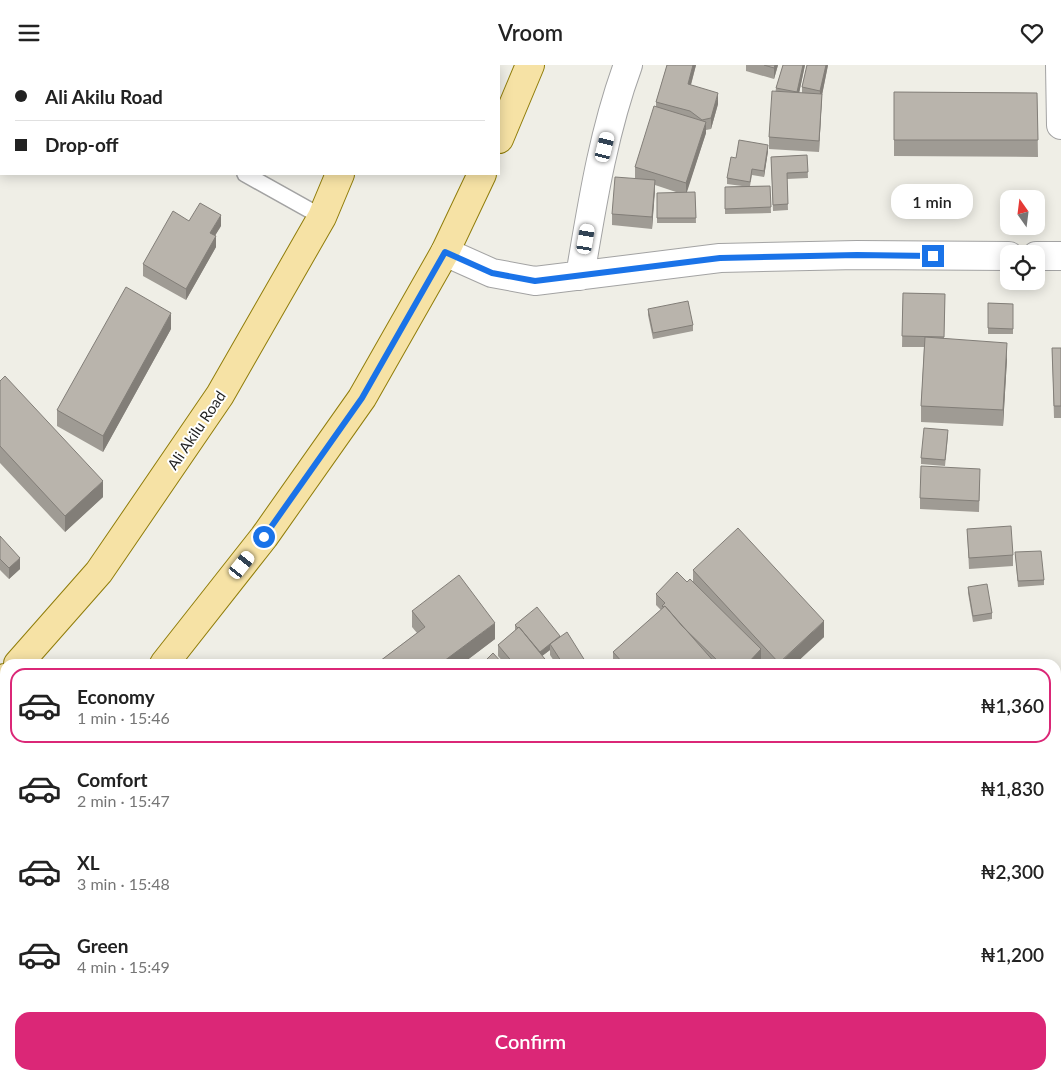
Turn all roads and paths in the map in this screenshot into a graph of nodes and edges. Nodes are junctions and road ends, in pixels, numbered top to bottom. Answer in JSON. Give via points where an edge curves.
{"nodes":[{"id":1,"x":530,"y":65,"type":"edge"},
{"id":2,"x":628,"y":65,"type":"edge"},
{"id":3,"x":1060,"y":65,"type":"edge"},
{"id":4,"x":1061,"y":125,"type":"edge"},
{"id":5,"x":500,"y":137,"type":"edge"},
{"id":6,"x":247,"y":175,"type":"edge"},
{"id":7,"x":340,"y":175,"type":"edge"},
{"id":8,"x":482,"y":175,"type":"edge"},
{"id":9,"x":322,"y":217,"type":"junction"},
{"id":10,"x":445,"y":252,"type":"junction"},
{"id":11,"x":1000,"y":256,"type":"edge"},
{"id":12,"x":1045,"y":256,"type":"edge"},
{"id":13,"x":1061,"y":256,"type":"edge"},
{"id":14,"x":580,"y":276,"type":"junction"},
{"id":15,"x":22,"y":659,"type":"edge"},
{"id":16,"x":168,"y":659,"type":"edge"}],
"edges":[{"from":1,"to":5,"type":"main road"},
{"from":2,"to":14,"type":"street","via":[[596,184]]},
{"from":3,"to":4,"type":"street"},
{"from":6,"to":9,"type":"lane"},
{"from":7,"to":9,"type":"main road","name":"Ali Akilu Road"},
{"from":8,"to":10,"type":"main road"},
{"from":9,"to":15,"type":"main road","name":"Ali Akilu Road","via":[[220,395],[99,572]]},
{"from":10,"to":14,"type":"street","via":[[492,273],[535,281]]},
{"from":10,"to":16,"type":"main road","via":[[362,398],[264,537]]},
{"from":11,"to":14,"type":"street","via":[[720,258]]},
{"from":12,"to":13,"type":"street"}]}
